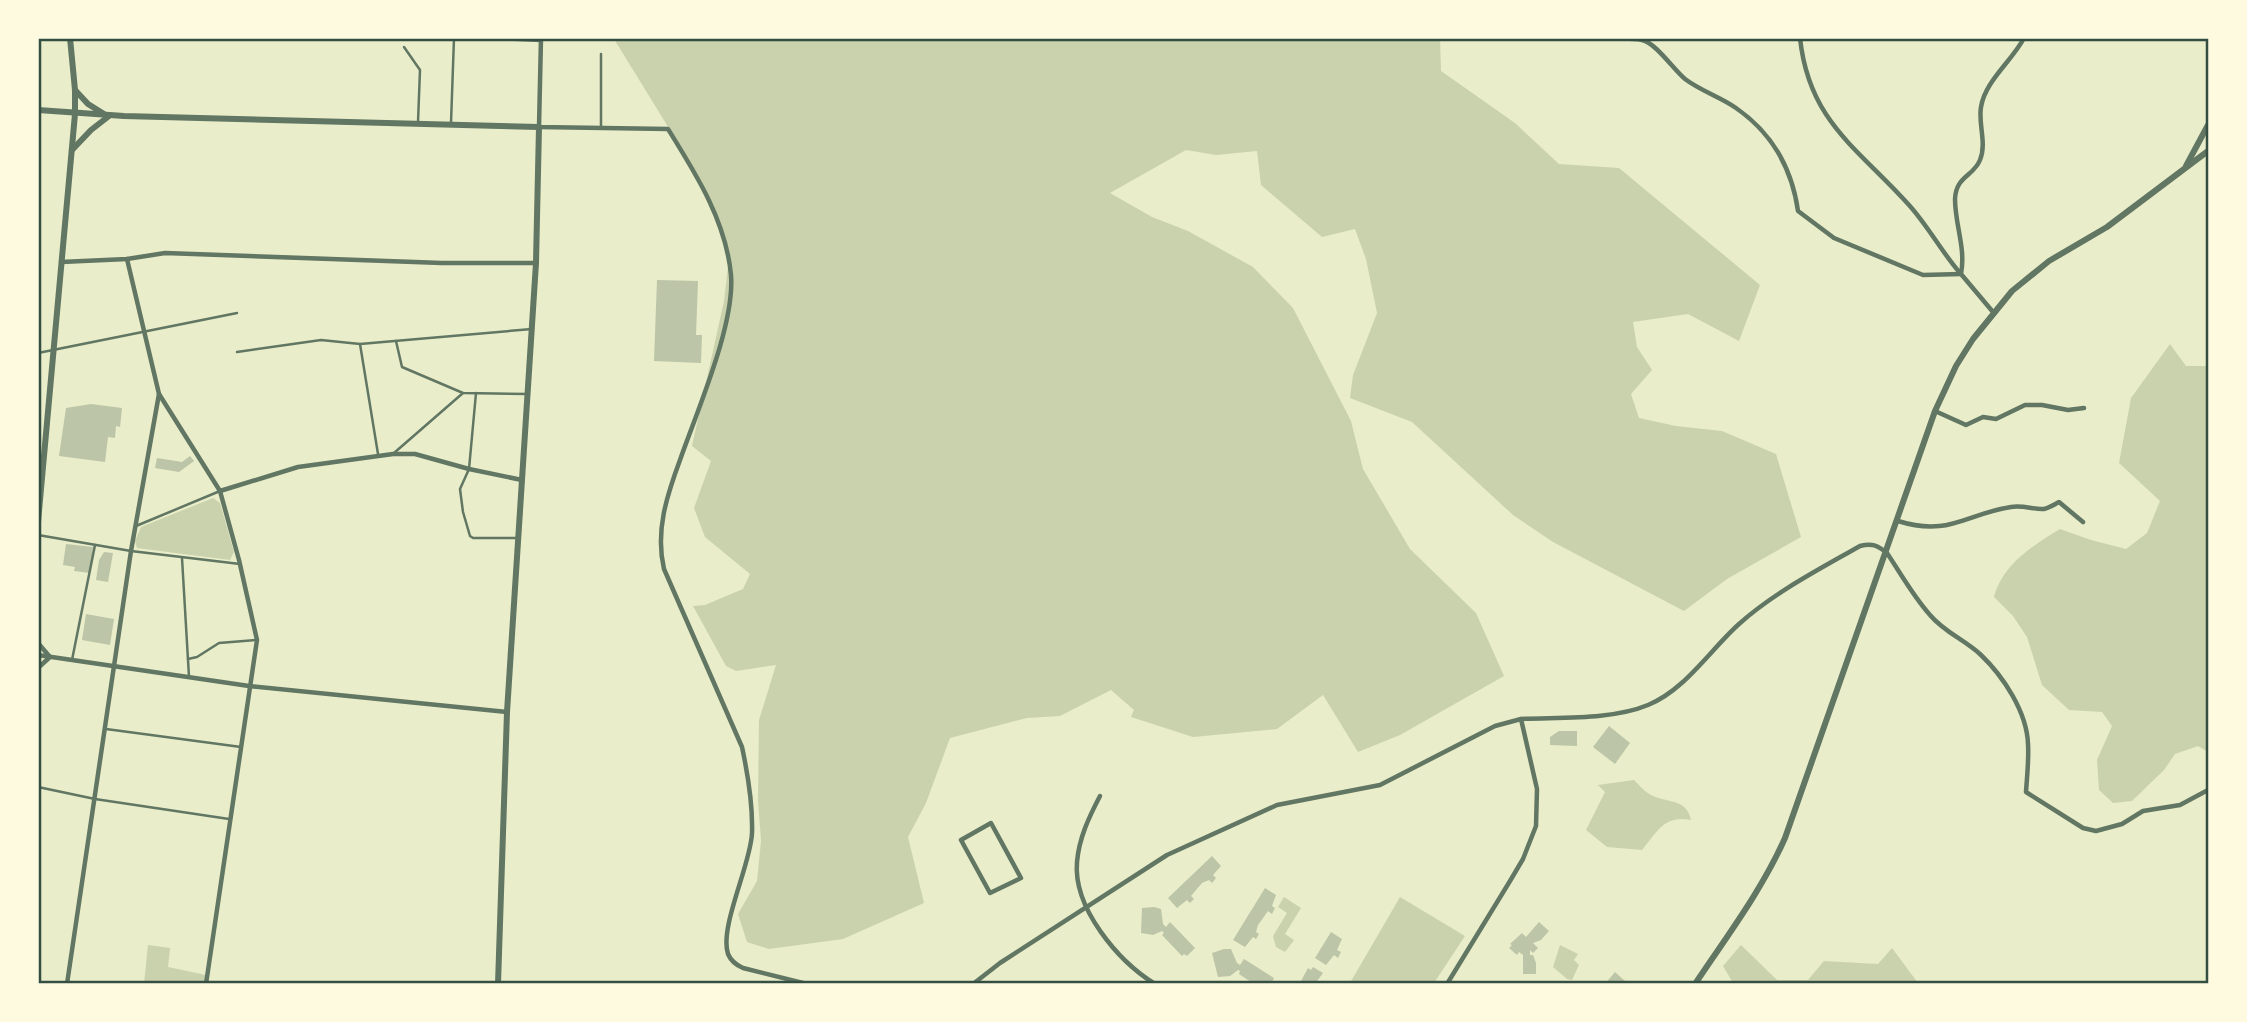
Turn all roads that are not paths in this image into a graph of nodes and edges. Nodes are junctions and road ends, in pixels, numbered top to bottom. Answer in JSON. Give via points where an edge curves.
{"nodes":[{"id":1,"x":70,"y":38,"type":"edge"},
{"id":2,"x":454,"y":38,"type":"edge"},
{"id":3,"x":475,"y":38,"type":"edge"},
{"id":4,"x":1610,"y":38,"type":"edge"},
{"id":5,"x":1800,"y":38,"type":"edge"},
{"id":6,"x":2024,"y":38,"type":"edge"},
{"id":7,"x":541,"y":40,"type":"edge"},
{"id":8,"x":404,"y":47,"type":"dead end"},
{"id":9,"x":601,"y":54,"type":"dead end"},
{"id":10,"x":75,"y":90,"type":"junction"},
{"id":11,"x":38,"y":110,"type":"edge"},
{"id":12,"x":75,"y":114,"type":"junction"},
{"id":13,"x":109,"y":116,"type":"junction"},
{"id":14,"x":418,"y":124,"type":"junction"},
{"id":15,"x":451,"y":125,"type":"junction"},
{"id":16,"x":2208,"y":125,"type":"edge"},
{"id":17,"x":540,"y":127,"type":"junction"},
{"id":18,"x":601,"y":128,"type":"junction"},
{"id":19,"x":71,"y":150,"type":"junction"},
{"id":20,"x":2208,"y":151,"type":"edge"},
{"id":21,"x":2184,"y":170,"type":"junction"},
{"id":22,"x":127,"y":258,"type":"junction"},
{"id":23,"x":61,"y":262,"type":"junction"},
{"id":24,"x":536,"y":263,"type":"junction"},
{"id":25,"x":1961,"y":274,"type":"junction"},
{"id":26,"x":1993,"y":312,"type":"junction"},
{"id":27,"x":237,"y":313,"type":"dead end"},
{"id":28,"x":532,"y":329,"type":"junction"},
{"id":29,"x":142,"y":331,"type":"junction"},
{"id":30,"x":396,"y":341,"type":"junction"},
{"id":31,"x":360,"y":344,"type":"junction"},
{"id":32,"x":53,"y":350,"type":"junction"},
{"id":33,"x":237,"y":352,"type":"dead end"},
{"id":34,"x":38,"y":354,"type":"edge"},
{"id":35,"x":463,"y":393,"type":"junction"},
{"id":36,"x":476,"y":393,"type":"junction"},
{"id":37,"x":159,"y":394,"type":"junction"},
{"id":38,"x":527,"y":394,"type":"junction"},
{"id":39,"x":2084,"y":408,"type":"dead end"},
{"id":40,"x":1935,"y":411,"type":"junction"},
{"id":41,"x":393,"y":454,"type":"junction"},
{"id":42,"x":378,"y":455,"type":"junction"},
{"id":43,"x":468,"y":469,"type":"junction"},
{"id":44,"x":522,"y":480,"type":"junction"},
{"id":45,"x":220,"y":491,"type":"junction"},
{"id":46,"x":1898,"y":521,"type":"junction"},
{"id":47,"x":38,"y":522,"type":"edge"},
{"id":48,"x":2084,"y":522,"type":"dead end"},
{"id":49,"x":134,"y":526,"type":"junction"},
{"id":50,"x":38,"y":535,"type":"edge"},
{"id":51,"x":518,"y":538,"type":"junction"},
{"id":52,"x":96,"y":545,"type":"junction"},
{"id":53,"x":131,"y":551,"type":"junction"},
{"id":54,"x":1887,"y":553,"type":"junction"},
{"id":55,"x":182,"y":558,"type":"junction"},
{"id":56,"x":240,"y":564,"type":"junction"},
{"id":57,"x":257,"y":640,"type":"junction"},
{"id":58,"x":38,"y":643,"type":"edge"},
{"id":59,"x":38,"y":655,"type":"edge"},
{"id":60,"x":51,"y":657,"type":"junction"},
{"id":61,"x":188,"y":659,"type":"junction"},
{"id":62,"x":72,"y":660,"type":"junction"},
{"id":63,"x":115,"y":667,"type":"junction"},
{"id":64,"x":38,"y":668,"type":"edge"},
{"id":65,"x":189,"y":678,"type":"junction"},
{"id":66,"x":249,"y":685,"type":"junction"},
{"id":67,"x":507,"y":712,"type":"junction"},
{"id":68,"x":1521,"y":719,"type":"junction"},
{"id":69,"x":106,"y":729,"type":"junction"},
{"id":70,"x":240,"y":747,"type":"junction"},
{"id":71,"x":38,"y":787,"type":"edge"},
{"id":72,"x":2208,"y":790,"type":"edge"},
{"id":73,"x":1100,"y":796,"type":"dead end"},
{"id":74,"x":95,"y":799,"type":"junction"},
{"id":75,"x":229,"y":819,"type":"junction"},
{"id":76,"x":992,"y":824,"type":"joint"},
{"id":77,"x":1086,"y":906,"type":"junction"},
{"id":78,"x":67,"y":984,"type":"edge"},
{"id":79,"x":206,"y":984,"type":"edge"},
{"id":80,"x":498,"y":984,"type":"edge"},
{"id":81,"x":807,"y":984,"type":"edge"},
{"id":82,"x":973,"y":984,"type":"edge"},
{"id":83,"x":1155,"y":984,"type":"edge"},
{"id":84,"x":1447,"y":984,"type":"edge"},
{"id":85,"x":1695,"y":984,"type":"edge"}],
"edges":[{"from":1,"to":10,"type":"street"},
{"from":2,"to":15,"type":"lane"},
{"from":3,"to":7,"type":"lane"},
{"from":4,"to":25,"type":"street","via":[[1652,44],[1687,80],[1737,108],[1788,168],[1798,211],[1833,238],[1923,275]]},
{"from":5,"to":25,"type":"street","via":[[1808,78],[1824,114],[1918,215]]},
{"from":6,"to":25,"type":"street","via":[[1989,86],[1981,106],[1983,152],[1977,167],[1957,185],[1964,259]]},
{"from":7,"to":17,"type":"street"},
{"from":8,"to":14,"type":"lane","via":[[420,70]]},
{"from":9,"to":18,"type":"lane"},
{"from":10,"to":12,"type":"street"},
{"from":10,"to":13,"type":"street"},
{"from":11,"to":12,"type":"street"},
{"from":12,"to":13,"type":"street"},
{"from":12,"to":19,"type":"street"},
{"from":13,"to":14,"type":"street"},
{"from":13,"to":19,"type":"street"},
{"from":14,"to":15,"type":"street"},
{"from":15,"to":17,"type":"street"},
{"from":16,"to":21,"type":"street"},
{"from":17,"to":18,"type":"street"},
{"from":17,"to":24,"type":"street"},
{"from":18,"to":81,"type":"street","via":[[668,129],[702,183],[720,225],[731,275],[729,312],[665,501],[660,547],[664,569],[743,747],[749,776],[752,834],[734,900],[727,952],[743,968]]},
{"from":19,"to":23,"type":"street"},
{"from":20,"to":21,"type":"street"},
{"from":21,"to":26,"type":"street","via":[[2107,227],[2029,275]]},
{"from":22,"to":23,"type":"street"},
{"from":22,"to":24,"type":"street","via":[[165,253]]},
{"from":22,"to":29,"type":"street"},
{"from":23,"to":32,"type":"street"},
{"from":24,"to":28,"type":"street"},
{"from":25,"to":26,"type":"street"},
{"from":26,"to":40,"type":"street","via":[[1956,366]]},
{"from":27,"to":29,"type":"lane"},
{"from":28,"to":30,"type":"lane"},
{"from":28,"to":38,"type":"street"},
{"from":29,"to":32,"type":"lane"},
{"from":29,"to":37,"type":"street"},
{"from":30,"to":31,"type":"lane"},
{"from":30,"to":35,"type":"lane","via":[[402,367]]},
{"from":31,"to":33,"type":"lane","via":[[321,340]]},
{"from":31,"to":42,"type":"lane"},
{"from":32,"to":34,"type":"lane"},
{"from":32,"to":47,"type":"street"},
{"from":35,"to":36,"type":"lane"},
{"from":35,"to":41,"type":"lane"},
{"from":36,"to":38,"type":"lane"},
{"from":36,"to":43,"type":"lane"},
{"from":37,"to":45,"type":"street"},
{"from":37,"to":49,"type":"street"},
{"from":38,"to":44,"type":"street"},
{"from":39,"to":40,"type":"street","via":[[2025,405],[1997,419],[1983,417],[1966,425]]},
{"from":40,"to":46,"type":"street"},
{"from":41,"to":42,"type":"street"},
{"from":41,"to":43,"type":"street","via":[[415,454]]},
{"from":42,"to":45,"type":"street","via":[[298,467]]},
{"from":43,"to":44,"type":"street"},
{"from":43,"to":51,"type":"lane","via":[[460,496],[470,536]]},
{"from":44,"to":51,"type":"street"},
{"from":45,"to":49,"type":"lane"},
{"from":45,"to":56,"type":"street"},
{"from":46,"to":48,"type":"street","via":[[1950,526],[2009,507],[2044,509],[2059,502]]},
{"from":46,"to":54,"type":"street"},
{"from":49,"to":53,"type":"street"},
{"from":50,"to":52,"type":"lane"},
{"from":51,"to":67,"type":"street"},
{"from":52,"to":53,"type":"lane"},
{"from":52,"to":62,"type":"lane"},
{"from":53,"to":55,"type":"lane"},
{"from":53,"to":63,"type":"street"},
{"from":54,"to":68,"type":"street","via":[[1877,545],[1860,546],[1781,592],[1739,624],[1675,688],[1646,706],[1611,714]]},
{"from":54,"to":72,"type":"street","via":[[1931,616],[1980,654],[2016,703],[2026,725],[2026,792],[2083,828],[2096,831],[2122,824],[2143,811],[2180,805]]},
{"from":54,"to":85,"type":"street","via":[[1772,868]]},
{"from":55,"to":56,"type":"lane"},
{"from":55,"to":61,"type":"lane"},
{"from":56,"to":57,"type":"street"},
{"from":57,"to":61,"type":"lane","via":[[219,643]]},
{"from":57,"to":66,"type":"street"},
{"from":58,"to":60,"type":"street"},
{"from":59,"to":60,"type":"street"},
{"from":60,"to":62,"type":"street"},
{"from":60,"to":64,"type":"street"},
{"from":61,"to":65,"type":"lane"},
{"from":62,"to":63,"type":"street"},
{"from":63,"to":65,"type":"street"},
{"from":63,"to":69,"type":"street"},
{"from":65,"to":66,"type":"street"},
{"from":66,"to":67,"type":"street"},
{"from":66,"to":70,"type":"street"},
{"from":67,"to":80,"type":"street"},
{"from":68,"to":77,"type":"street","via":[[1495,726],[1380,785],[1260,812],[1167,855]]},
{"from":68,"to":84,"type":"street","via":[[1536,789],[1536,826],[1510,881]]},
{"from":69,"to":70,"type":"lane"},
{"from":69,"to":74,"type":"street"},
{"from":70,"to":75,"type":"street"},
{"from":71,"to":74,"type":"lane"},
{"from":73,"to":77,"type":"street","via":[[1084,828],[1077,862],[1077,883]]},
{"from":74,"to":75,"type":"lane"},
{"from":74,"to":78,"type":"street"},
{"from":75,"to":79,"type":"street"},
{"from":76,"to":76,"type":"street","via":[[1021,878],[990,893],[961,840]]},
{"from":77,"to":82,"type":"street"},
{"from":77,"to":83,"type":"street","via":[[1125,961]]}]}
